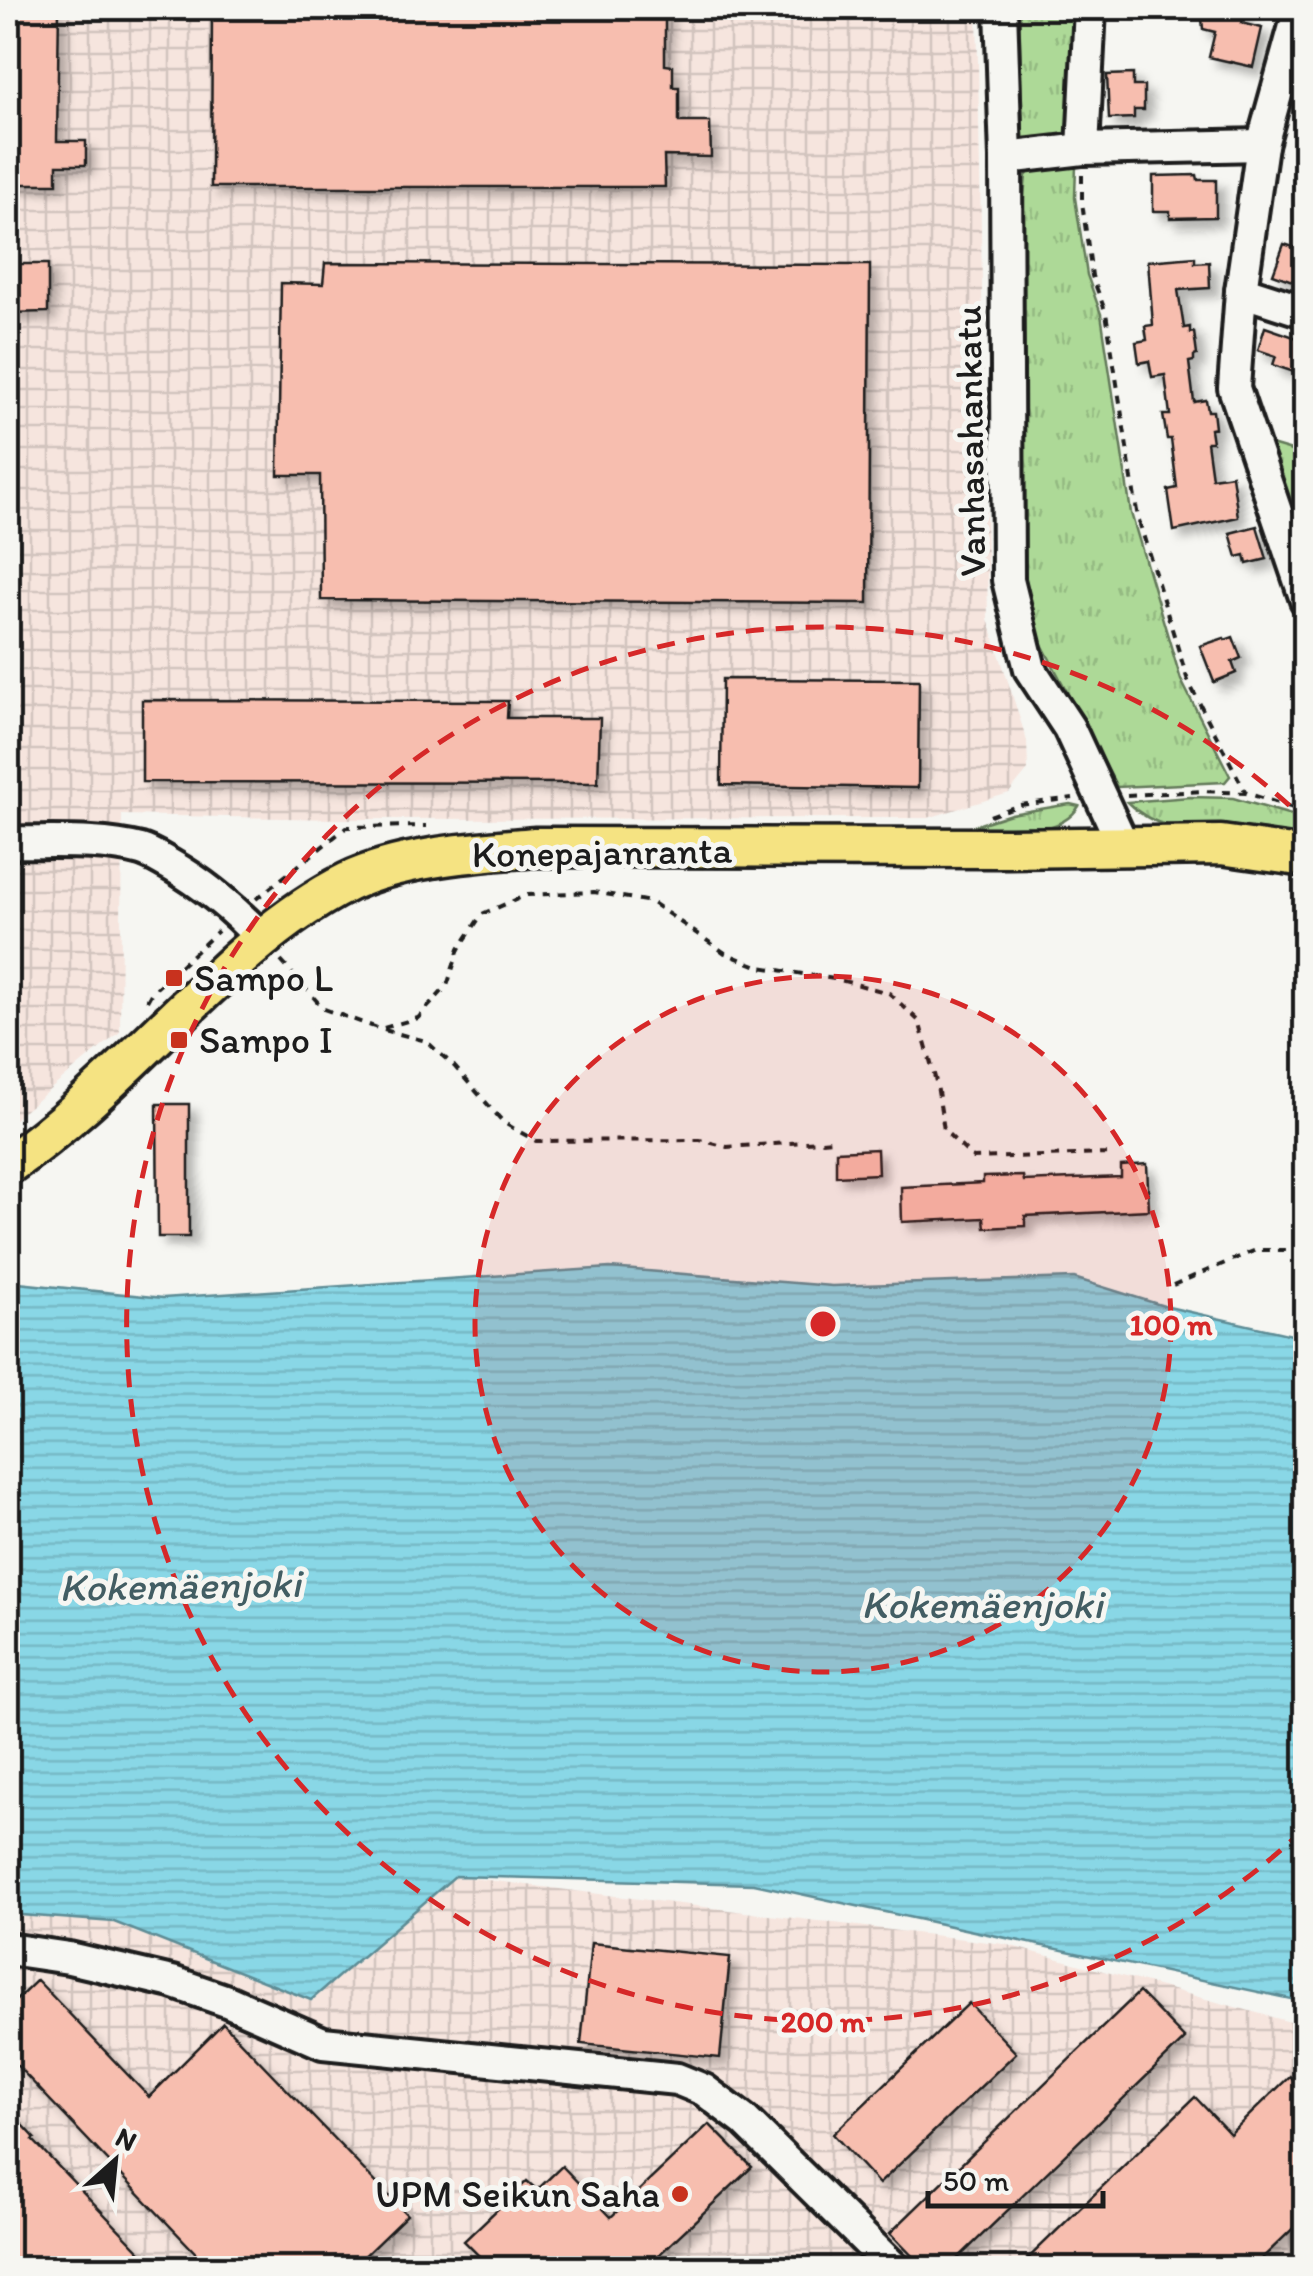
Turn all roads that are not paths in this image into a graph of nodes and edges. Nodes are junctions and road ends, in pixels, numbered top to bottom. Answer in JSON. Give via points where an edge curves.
{"nodes":[{"id":1,"x":1001,"y":8,"type":"edge"},
{"id":2,"x":1090,"y":8,"type":"edge"},
{"id":3,"x":1300,"y":22,"type":"edge"},
{"id":4,"x":1262,"y":144,"type":"junction"},
{"id":5,"x":1083,"y":148,"type":"junction"},
{"id":6,"x":1006,"y":158,"type":"junction"},
{"id":7,"x":1241,"y":291,"type":"junction"},
{"id":8,"x":1306,"y":312,"type":"edge"},
{"id":9,"x":1306,"y":600,"type":"edge"},
{"id":10,"x":8,"y":842,"type":"edge"},
{"id":11,"x":1124,"y":847,"type":"junction"},
{"id":12,"x":1306,"y":857,"type":"edge"},
{"id":13,"x":261,"y":938,"type":"junction"},
{"id":14,"x":8,"y":1165,"type":"edge"},
{"id":15,"x":8,"y":1950,"type":"edge"},
{"id":16,"x":894,"y":2268,"type":"edge"}],
"edges":[{"from":1,"to":6,"type":"street","name":"Vanhasahankatu"},
{"from":2,"to":5,"type":"street"},
{"from":3,"to":4,"type":"street"},
{"from":4,"to":5,"type":"street"},
{"from":4,"to":7,"type":"street"},
{"from":5,"to":6,"type":"street"},
{"from":6,"to":11,"type":"street","name":"Vanhasahankatu","via":[[1008,580],[1030,669],[1069,728]]},
{"from":7,"to":8,"type":"street"},
{"from":7,"to":9,"type":"street","via":[[1234,388]]},
{"from":10,"to":13,"type":"street","via":[[146,851],[218,896]]},
{"from":11,"to":12,"type":"main road","name":"Konepajanranta","via":[[1222,845]]},
{"from":11,"to":13,"type":"main road","name":"Konepajanranta","via":[[471,852],[351,881]]},
{"from":13,"to":14,"type":"main road","name":"Konepajanranta","via":[[92,1098]]},
{"from":15,"to":16,"type":"street","via":[[172,1982],[324,2043],[677,2080],[704,2090],[745,2122]]}]}
